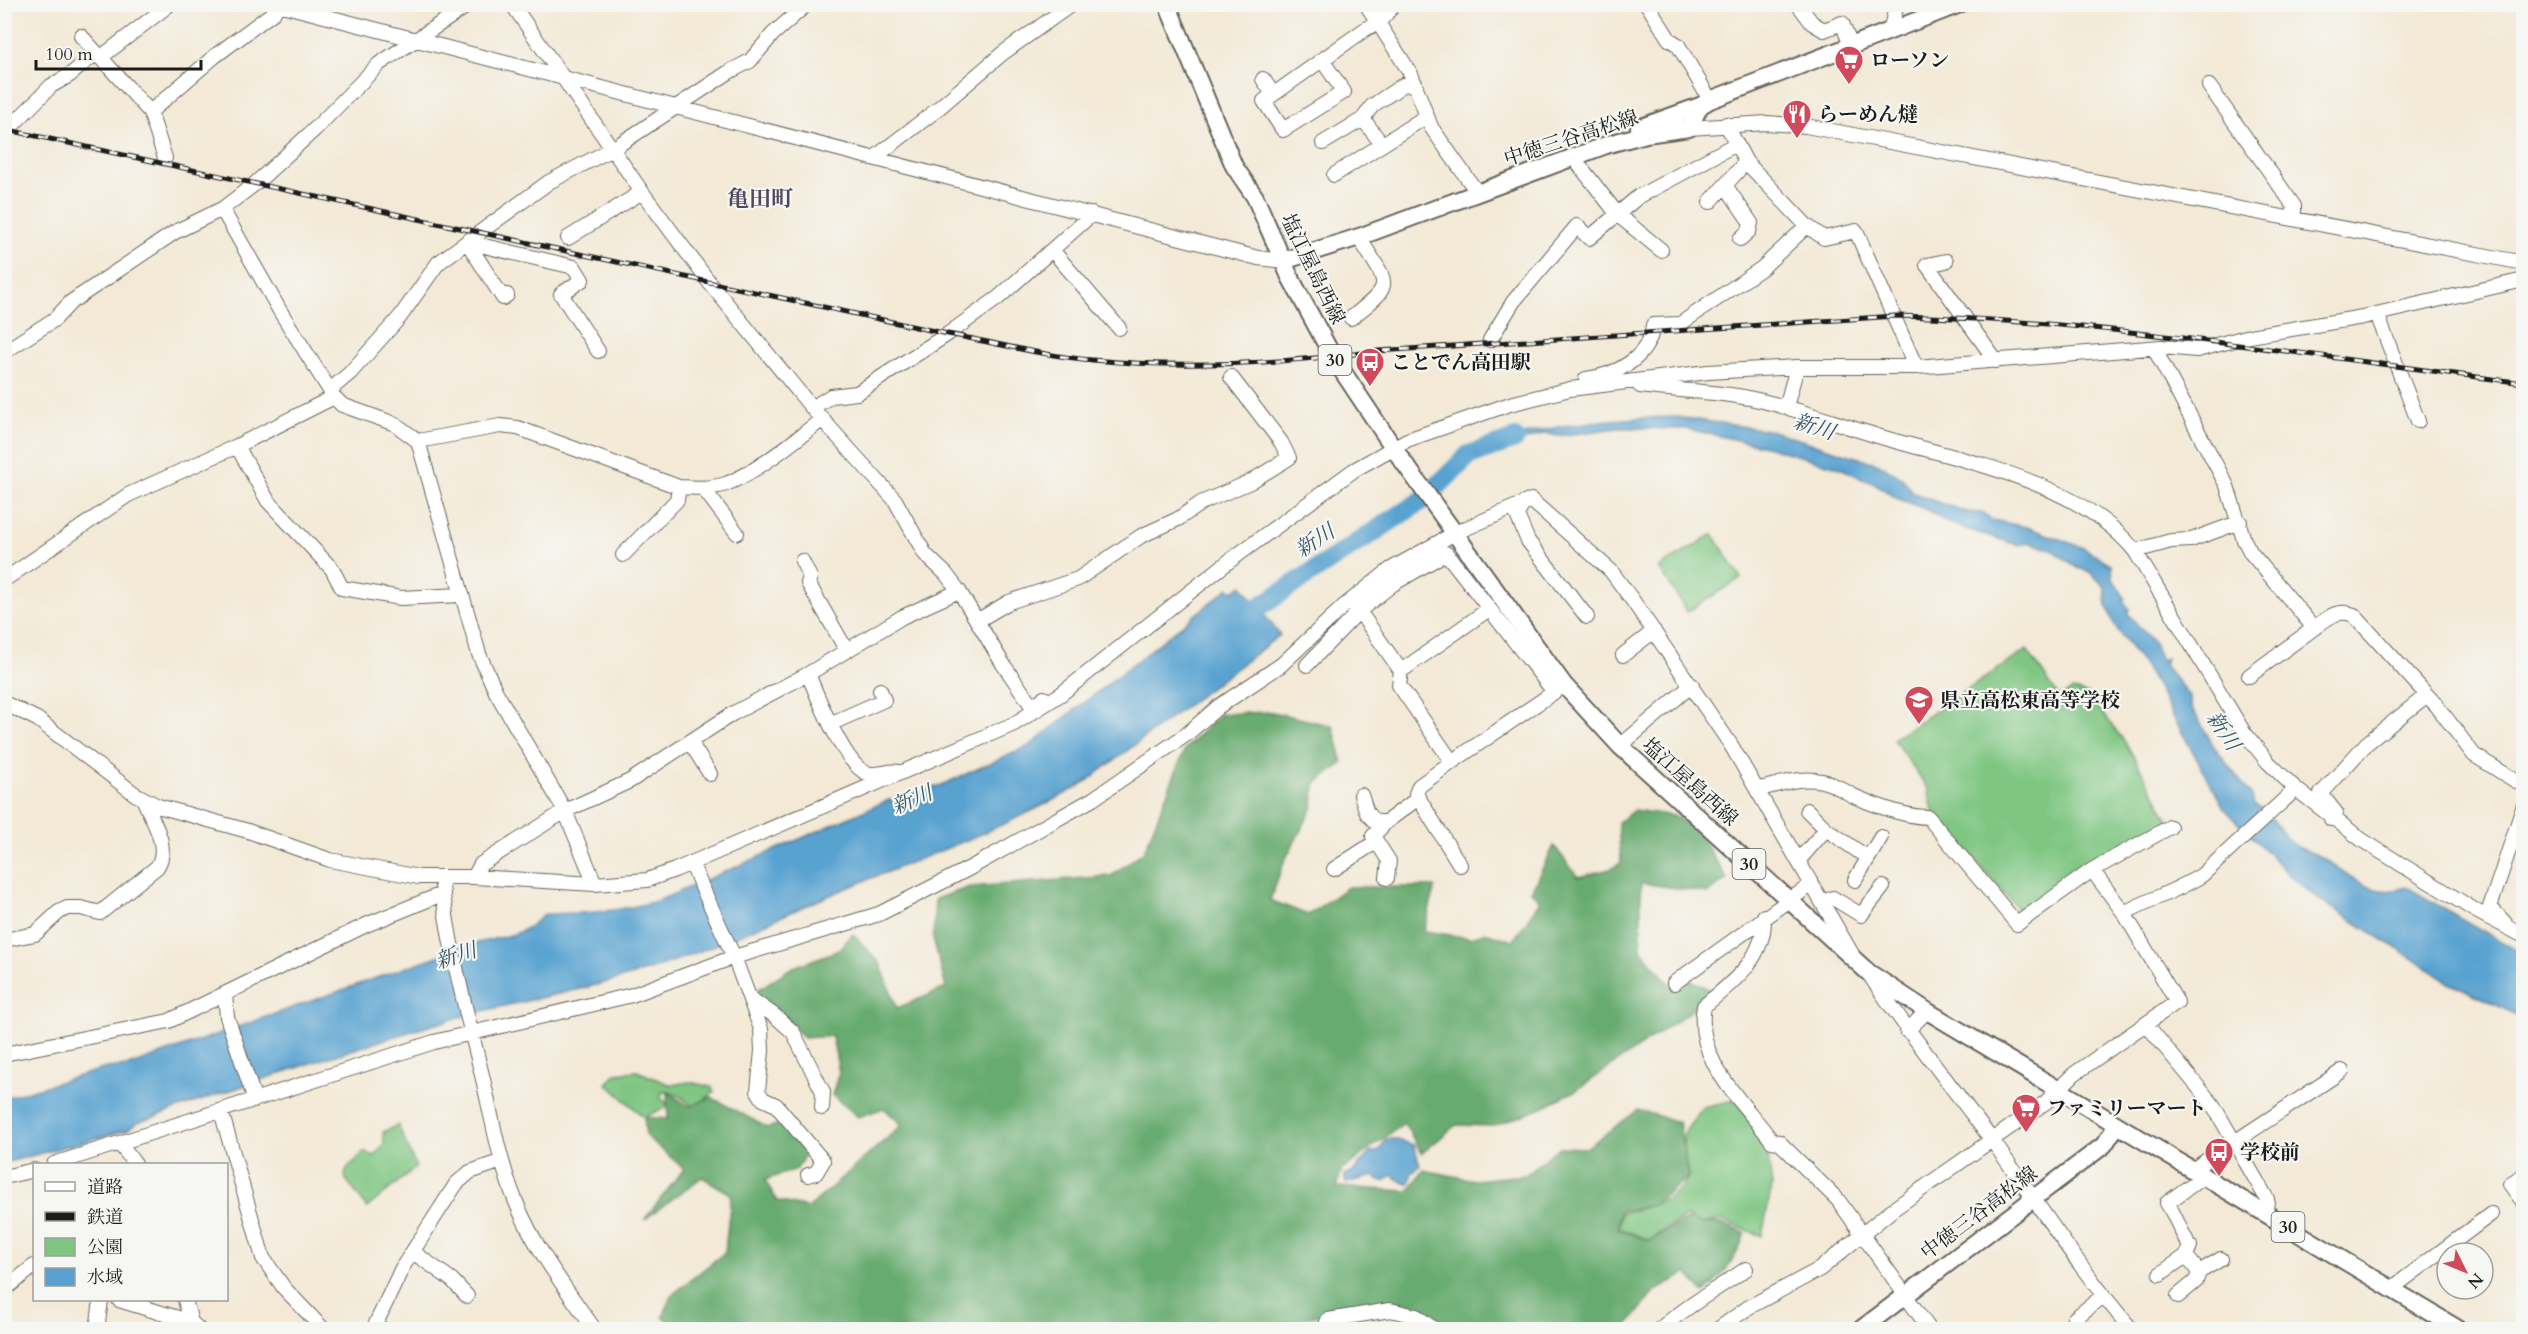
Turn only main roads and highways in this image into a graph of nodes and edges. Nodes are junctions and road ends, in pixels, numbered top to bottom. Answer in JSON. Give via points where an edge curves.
{"nodes":[{"id":1,"x":1167,"y":4,"type":"edge"},
{"id":2,"x":1960,"y":4,"type":"edge"},
{"id":3,"x":1705,"y":103,"type":"junction"},
{"id":4,"x":1609,"y":144,"type":"junction"},
{"id":5,"x":1283,"y":261,"type":"junction"},
{"id":6,"x":2117,"y":1125,"type":"junction"},
{"id":7,"x":1860,"y":1329,"type":"edge"},
{"id":8,"x":2460,"y":1329,"type":"edge"}],
"edges":[{"from":1,"to":5,"type":"main road","name":"塩江屋島西線","number":"30","via":[[1234,166],[1255,197]]},
{"from":2,"to":3,"type":"main road"},
{"from":3,"to":4,"type":"main road","via":[[1636,129]]},
{"from":3,"to":4,"type":"main road","name":"中徳三谷高松線","via":[[1689,128]]},
{"from":4,"to":5,"type":"main road","name":"中徳三谷高松線","via":[[1359,237]]},
{"from":5,"to":6,"type":"main road","name":"塩江屋島西線","number":"30","via":[[1333,357],[1559,688],[1862,967],[1927,1011]]},
{"from":6,"to":7,"type":"main road","name":"中徳三谷高松線","via":[[2103,1145]]},
{"from":6,"to":8,"type":"main road","name":"塩江屋島西線","number":"30"}]}
